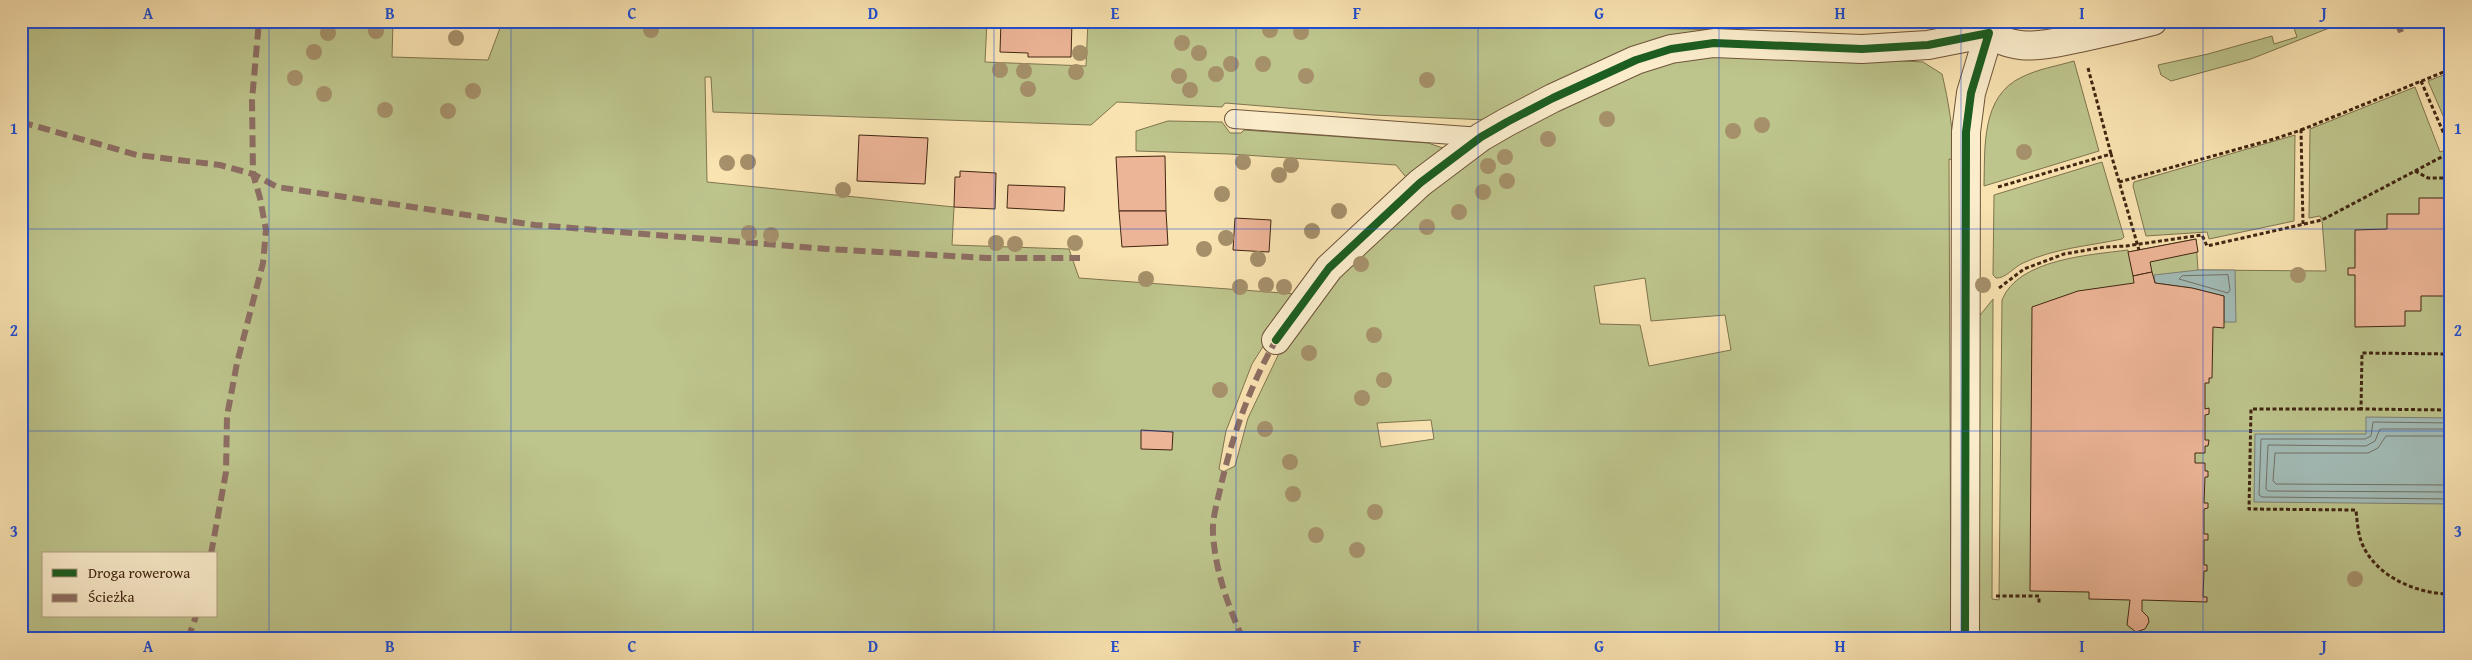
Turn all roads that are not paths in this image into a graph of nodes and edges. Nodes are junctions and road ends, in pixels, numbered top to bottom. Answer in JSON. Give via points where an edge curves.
{"nodes":[{"id":1,"x":2152,"y":21,"type":"edge"},
{"id":2,"x":1983,"y":27,"type":"edge"},
{"id":3,"x":1234,"y":120,"type":"dead end"},
{"id":4,"x":1480,"y":137,"type":"junction"},
{"id":5,"x":1276,"y":340,"type":"dead end"},
{"id":6,"x":1965,"y":639,"type":"edge"}],
"edges":[{"from":1,"to":2,"type":"street","via":[[2040,46],[2016,45]]},
{"from":2,"to":4,"type":"street","via":[[1928,45],[1885,48],[1714,43],[1671,50],[1636,60],[1553,98]]},
{"from":2,"to":6,"type":"street","via":[[1966,132]]},
{"from":3,"to":4,"type":"lane"},
{"from":4,"to":5,"type":"street","via":[[1420,184],[1350,246],[1313,286]]}]}
